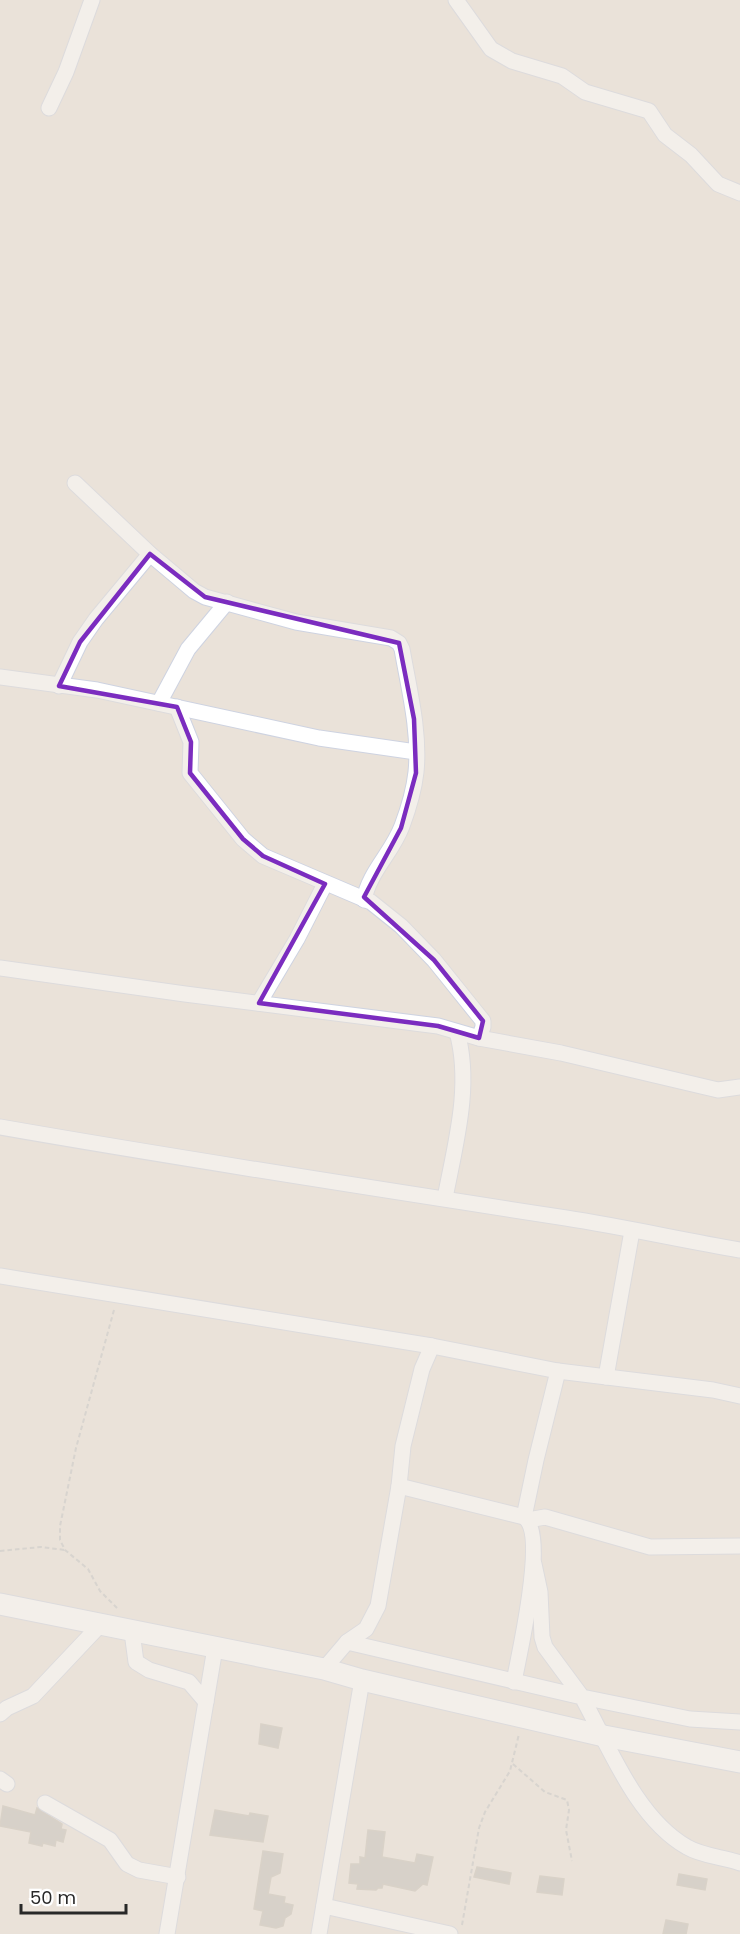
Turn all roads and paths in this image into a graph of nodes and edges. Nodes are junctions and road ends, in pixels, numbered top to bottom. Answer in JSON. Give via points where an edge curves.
{"nodes":[{"id":1,"x":92,"y":0,"type":"edge"},
{"id":2,"x":456,"y":0,"type":"edge"},
{"id":3,"x":49,"y":108,"type":"dead end"},
{"id":4,"x":740,"y":193,"type":"edge"},
{"id":5,"x":75,"y":483,"type":"dead end"},
{"id":6,"x":150,"y":554,"type":"junction"},
{"id":7,"x":227,"y":602,"type":"junction"},
{"id":8,"x":0,"y":677,"type":"edge"},
{"id":9,"x":59,"y":686,"type":"junction"},
{"id":10,"x":159,"y":703,"type":"junction"},
{"id":11,"x":177,"y":707,"type":"junction"},
{"id":12,"x":416,"y":752,"type":"junction"},
{"id":13,"x":325,"y":884,"type":"junction"},
{"id":14,"x":364,"y":900,"type":"junction"},
{"id":15,"x":0,"y":968,"type":"edge"},
{"id":16,"x":259,"y":1003,"type":"junction"},
{"id":17,"x":457,"y":1032,"type":"junction"},
{"id":18,"x":479,"y":1038,"type":"junction"},
{"id":19,"x":740,"y":1087,"type":"edge"},
{"id":20,"x":0,"y":1128,"type":"edge"},
{"id":21,"x":445,"y":1198,"type":"junction"},
{"id":22,"x":632,"y":1231,"type":"junction"},
{"id":23,"x":740,"y":1250,"type":"edge"},
{"id":24,"x":0,"y":1276,"type":"edge"},
{"id":25,"x":118,"y":1295,"type":"junction"},
{"id":26,"x":432,"y":1346,"type":"junction"},
{"id":27,"x":558,"y":1371,"type":"junction"},
{"id":28,"x":606,"y":1377,"type":"junction"},
{"id":29,"x":740,"y":1396,"type":"edge"},
{"id":30,"x":399,"y":1486,"type":"junction"},
{"id":31,"x":526,"y":1518,"type":"junction"},
{"id":32,"x":740,"y":1546,"type":"edge"},
{"id":33,"x":65,"y":1550,"type":"junction"},
{"id":34,"x":0,"y":1551,"type":"edge"},
{"id":35,"x":534,"y":1564,"type":"junction"},
{"id":36,"x":0,"y":1604,"type":"edge"},
{"id":37,"x":118,"y":1610,"type":"dead end"},
{"id":38,"x":100,"y":1625,"type":"junction"},
{"id":39,"x":132,"y":1632,"type":"junction"},
{"id":40,"x":347,"y":1642,"type":"junction"},
{"id":41,"x":215,"y":1648,"type":"junction"},
{"id":42,"x":324,"y":1669,"type":"junction"},
{"id":43,"x":362,"y":1680,"type":"junction"},
{"id":44,"x":514,"y":1682,"type":"junction"},
{"id":45,"x":582,"y":1697,"type":"junction"},
{"id":46,"x":206,"y":1702,"type":"junction"},
{"id":47,"x":0,"y":1714,"type":"edge"},
{"id":48,"x":523,"y":1717,"type":"junction"},
{"id":49,"x":740,"y":1722,"type":"edge"},
{"id":50,"x":604,"y":1736,"type":"junction"},
{"id":51,"x":740,"y":1762,"type":"edge"},
{"id":52,"x":513,"y":1764,"type":"junction"},
{"id":53,"x":45,"y":1803,"type":"dead end"},
{"id":54,"x":572,"y":1861,"type":"dead end"},
{"id":55,"x":740,"y":1863,"type":"edge"},
{"id":56,"x":178,"y":1876,"type":"junction"},
{"id":57,"x":324,"y":1906,"type":"junction"},
{"id":58,"x":167,"y":1934,"type":"edge"},
{"id":59,"x":319,"y":1934,"type":"edge"},
{"id":60,"x":450,"y":1934,"type":"edge"},
{"id":61,"x":460,"y":1934,"type":"edge"}],
"edges":[{"from":1,"to":3,"type":"street"},
{"from":2,"to":4,"type":"street","via":[[491,48],[512,61],[562,76],[585,92],[649,111],[665,135],[718,184]]},
{"from":5,"to":6,"type":"street"},
{"from":6,"to":7,"type":"street","via":[[194,591]]},
{"from":6,"to":9,"type":"street","via":[[80,642]]},
{"from":7,"to":10,"type":"street","via":[[188,649]]},
{"from":7,"to":12,"type":"street","via":[[296,622],[395,640],[402,649]]},
{"from":8,"to":9,"type":"street"},
{"from":9,"to":10,"type":"street"},
{"from":10,"to":11,"type":"street"},
{"from":11,"to":12,"type":"street","via":[[319,738]]},
{"from":11,"to":13,"type":"street","via":[[191,742],[190,773],[243,839],[263,856]]},
{"from":12,"to":14,"type":"street","via":[[416,773],[401,828],[370,879]]},
{"from":13,"to":14,"type":"street"},
{"from":13,"to":16,"type":"street"},
{"from":14,"to":18,"type":"street","via":[[401,926],[434,960],[483,1021]]},
{"from":15,"to":16,"type":"street"},
{"from":16,"to":17,"type":"street","via":[[438,1026]]},
{"from":17,"to":18,"type":"street"},
{"from":17,"to":21,"type":"street","via":[[462,1053],[462,1094]]},
{"from":18,"to":19,"type":"street","via":[[718,1090]]},
{"from":20,"to":21,"type":"street"},
{"from":21,"to":22,"type":"street"},
{"from":22,"to":23,"type":"street"},
{"from":22,"to":28,"type":"street"},
{"from":24,"to":25,"type":"street"},
{"from":25,"to":26,"type":"street"},
{"from":25,"to":33,"type":"path","via":[[60,1526]]},
{"from":26,"to":27,"type":"street"},
{"from":26,"to":30,"type":"street","via":[[422,1369],[403,1446]]},
{"from":27,"to":28,"type":"street"},
{"from":27,"to":31,"type":"street"},
{"from":28,"to":29,"type":"street"},
{"from":30,"to":31,"type":"street"},
{"from":30,"to":40,"type":"street","via":[[378,1606],[366,1629]]},
{"from":31,"to":32,"type":"street","via":[[545,1517],[650,1547]]},
{"from":31,"to":35,"type":"street","via":[[535,1545]]},
{"from":33,"to":34,"type":"path","via":[[40,1547]]},
{"from":33,"to":37,"type":"path","via":[[88,1569],[100,1591]]},
{"from":35,"to":44,"type":"street"},
{"from":35,"to":45,"type":"street","via":[[545,1647]]},
{"from":36,"to":38,"type":"main road"},
{"from":38,"to":39,"type":"main road"},
{"from":38,"to":47,"type":"street","via":[[33,1696]]},
{"from":39,"to":41,"type":"main road"},
{"from":39,"to":46,"type":"street","via":[[136,1662],[189,1682]]},
{"from":40,"to":42,"type":"street"},
{"from":40,"to":44,"type":"street"},
{"from":41,"to":42,"type":"main road"},
{"from":41,"to":46,"type":"street"},
{"from":42,"to":43,"type":"main road"},
{"from":43,"to":48,"type":"main road"},
{"from":43,"to":57,"type":"street"},
{"from":44,"to":45,"type":"street"},
{"from":45,"to":49,"type":"street","via":[[690,1719]]},
{"from":45,"to":50,"type":"street"},
{"from":46,"to":56,"type":"street"},
{"from":48,"to":50,"type":"main road"},
{"from":48,"to":52,"type":"path"},
{"from":50,"to":51,"type":"main road"},
{"from":50,"to":55,"type":"street","via":[[632,1794],[656,1821],[689,1848]]},
{"from":52,"to":54,"type":"path","via":[[545,1792],[567,1800],[566,1830]]},
{"from":52,"to":61,"type":"path","via":[[478,1828]]},
{"from":53,"to":56,"type":"street","via":[[110,1840],[127,1864],[139,1870]]},
{"from":56,"to":58,"type":"street"},
{"from":57,"to":59,"type":"street"},
{"from":57,"to":60,"type":"street"}]}
